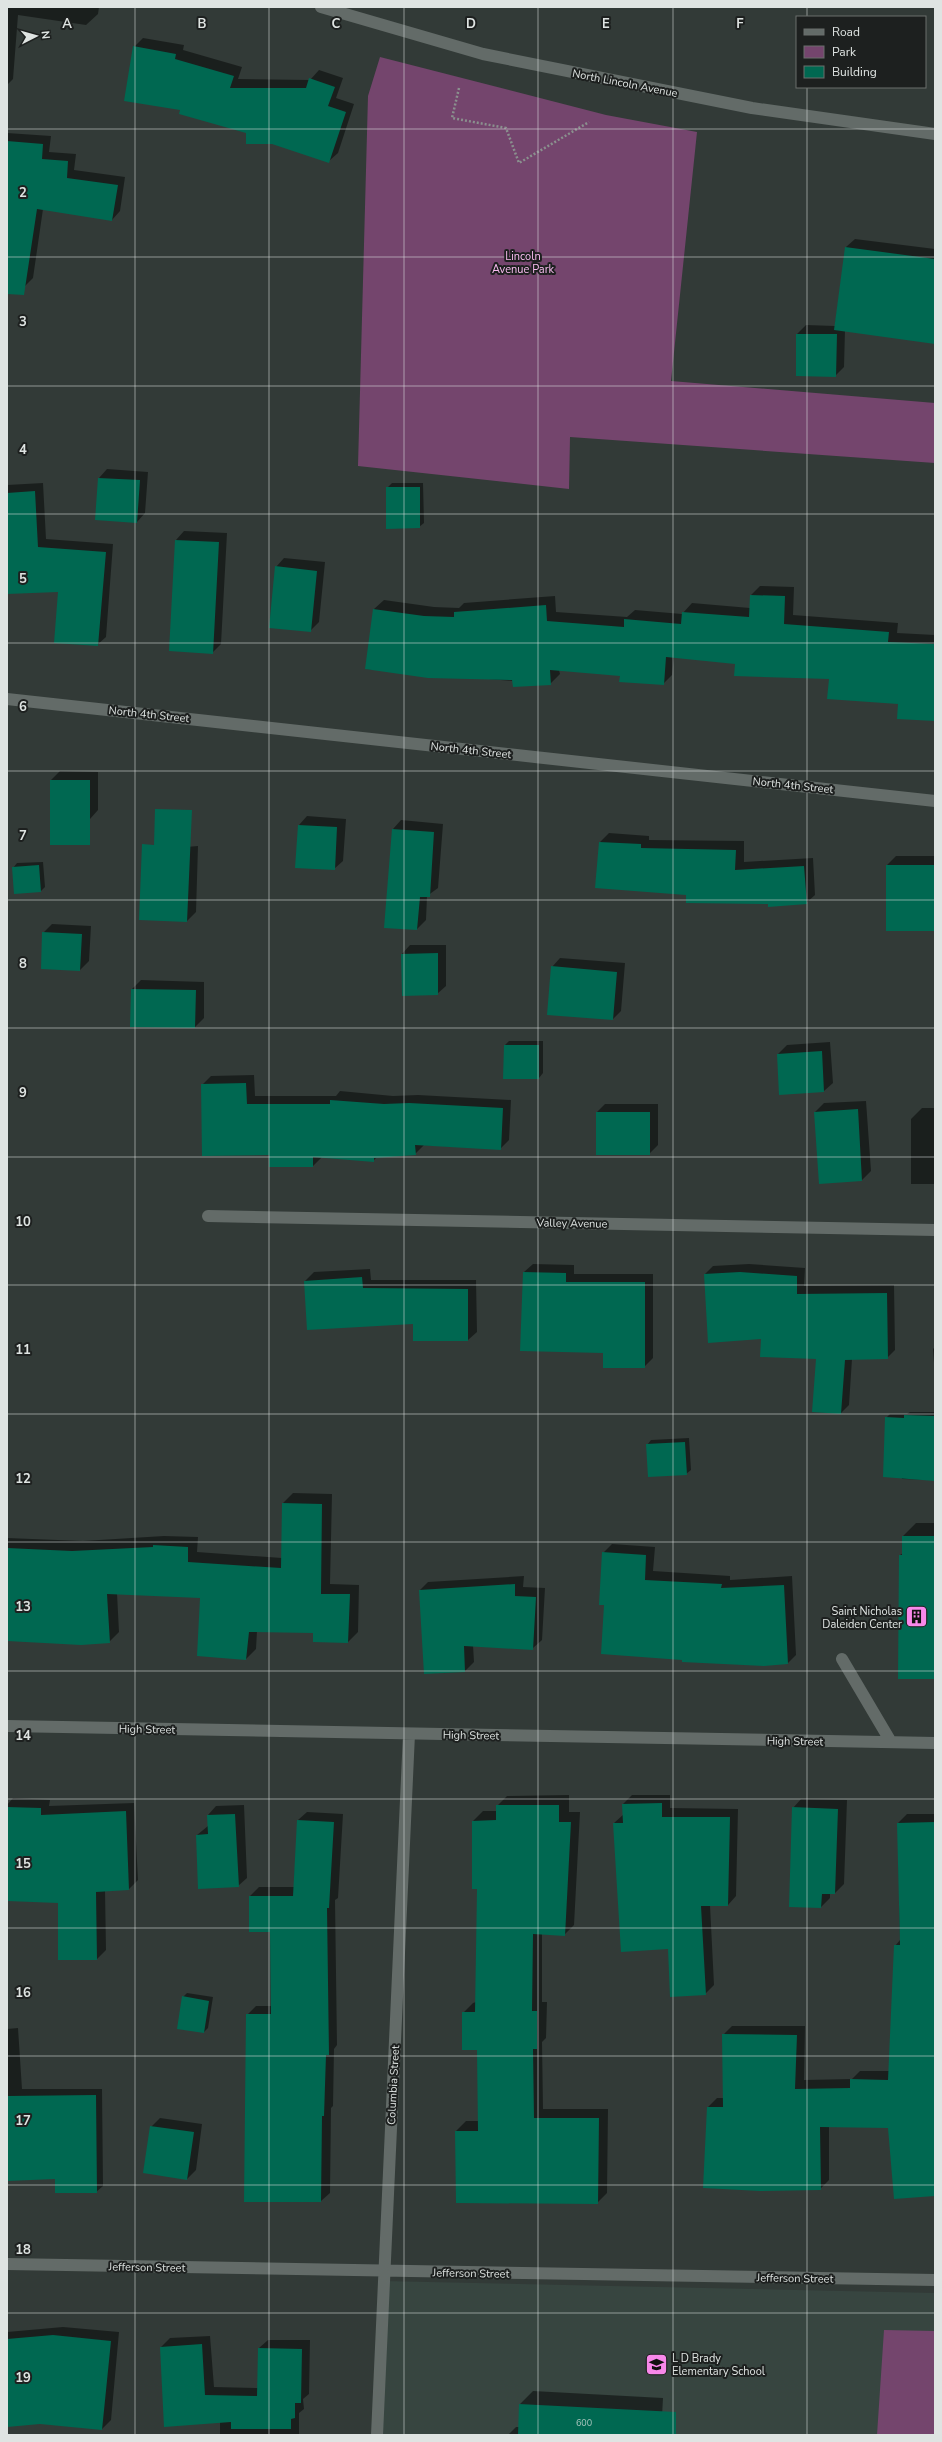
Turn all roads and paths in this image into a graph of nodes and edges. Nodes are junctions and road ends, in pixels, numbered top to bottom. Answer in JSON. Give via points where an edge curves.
{"nodes":[{"id":1,"x":321,"y":7,"type":"edge"},
{"id":2,"x":459,"y":88,"type":"dead end"},
{"id":3,"x":590,"y":122,"type":"dead end"},
{"id":4,"x":935,"y":134,"type":"edge"},
{"id":5,"x":7,"y":699,"type":"edge"},
{"id":6,"x":935,"y":801,"type":"edge"},
{"id":7,"x":208,"y":1216,"type":"dead end"},
{"id":8,"x":935,"y":1230,"type":"edge"},
{"id":9,"x":842,"y":1660,"type":"dead end"},
{"id":10,"x":7,"y":1726,"type":"edge"},
{"id":11,"x":409,"y":1734,"type":"junction"},
{"id":12,"x":891,"y":1742,"type":"junction"},
{"id":13,"x":935,"y":1743,"type":"edge"},
{"id":14,"x":7,"y":2264,"type":"edge"},
{"id":15,"x":385,"y":2272,"type":"junction"},
{"id":16,"x":935,"y":2280,"type":"edge"},
{"id":17,"x":377,"y":2435,"type":"edge"}],
"edges":[{"from":1,"to":4,"type":"street","name":"North Lincoln Avenue","via":[[483,54],[752,108]]},
{"from":2,"to":3,"type":"path","via":[[452,118],[506,128],[519,163]]},
{"from":5,"to":6,"type":"street","name":"North 4th Street"},
{"from":7,"to":8,"type":"street","name":"Valley Avenue"},
{"from":9,"to":12,"type":"street"},
{"from":10,"to":11,"type":"street","name":"High Street"},
{"from":11,"to":12,"type":"street","name":"High Street"},
{"from":11,"to":15,"type":"street","name":"Columbia Street"},
{"from":12,"to":13,"type":"street","name":"High Street"},
{"from":14,"to":15,"type":"street","name":"Jefferson Street"},
{"from":15,"to":16,"type":"street","name":"Jefferson Street"},
{"from":15,"to":17,"type":"street","name":"Columbia Street"}]}
